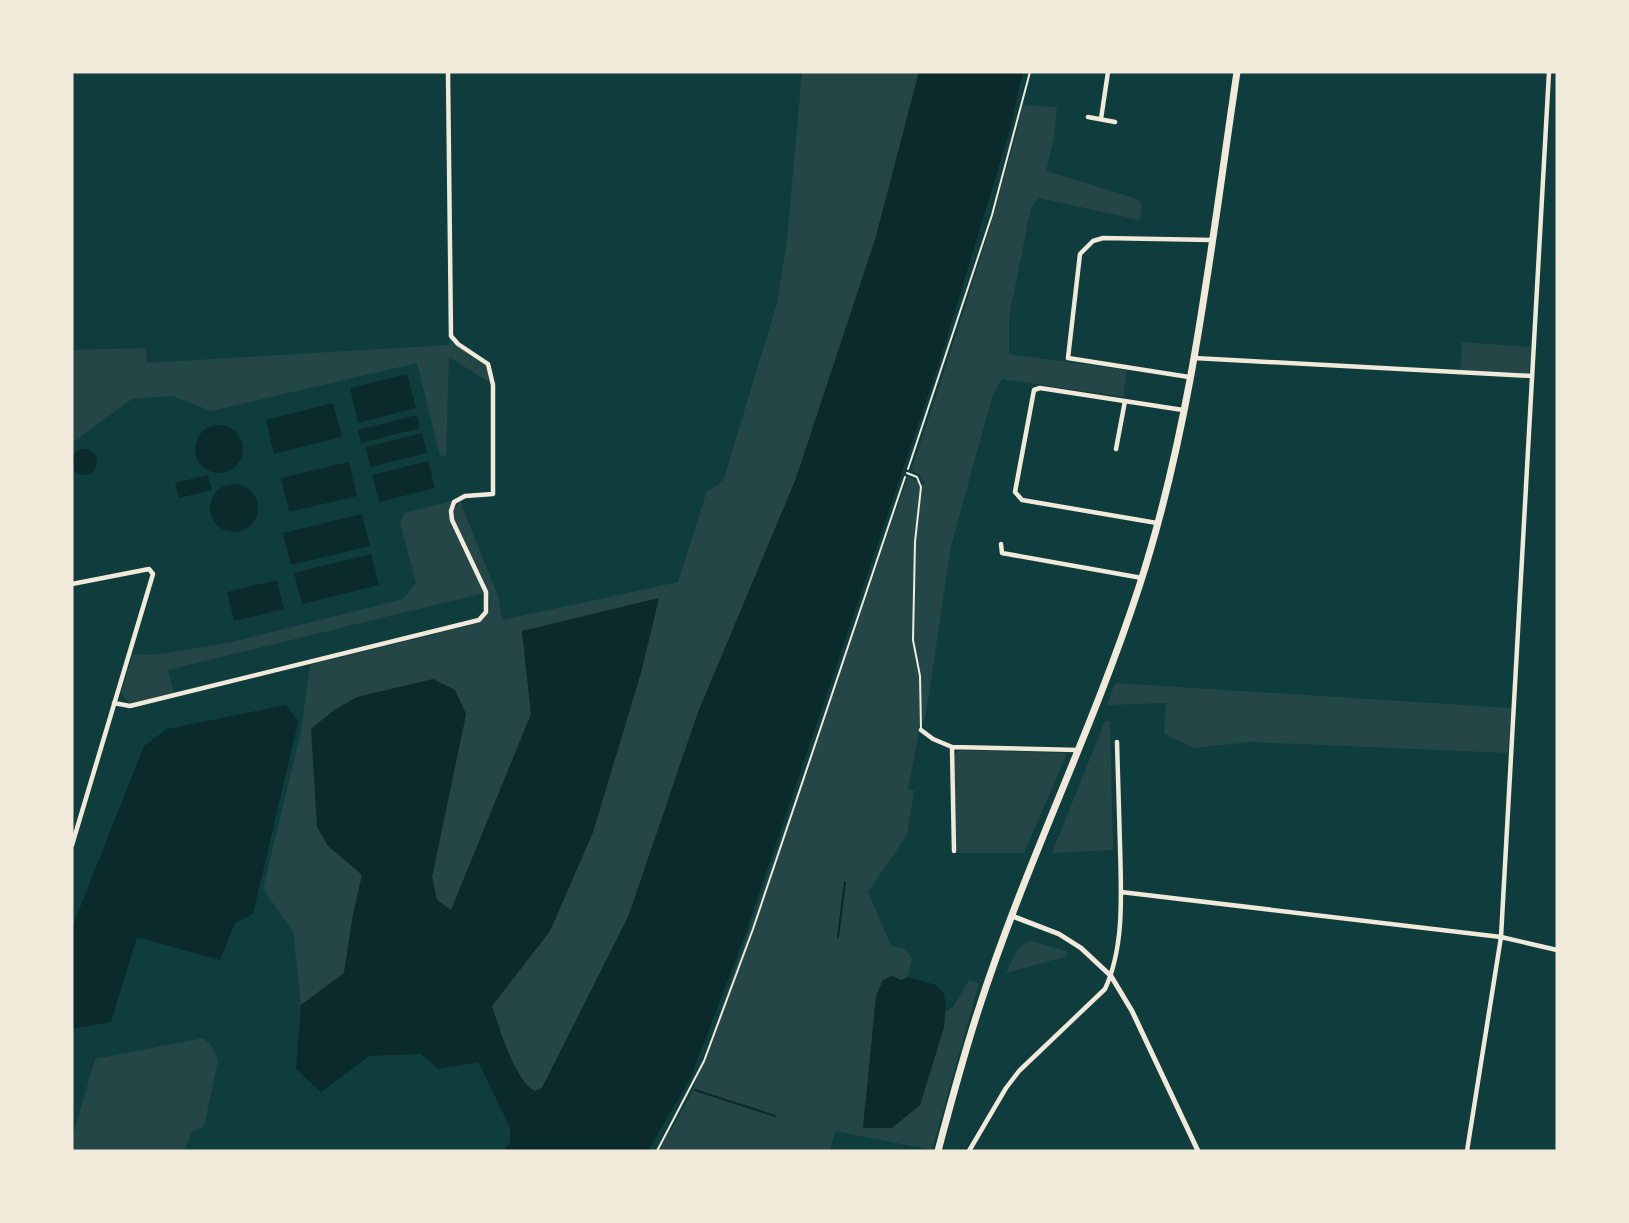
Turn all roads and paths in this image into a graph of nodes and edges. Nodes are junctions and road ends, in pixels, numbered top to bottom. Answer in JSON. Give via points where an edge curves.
{"nodes":[{"id":1,"x":448,"y":72,"type":"edge"},
{"id":2,"x":1030,"y":72,"type":"edge"},
{"id":3,"x":1108,"y":72,"type":"edge"},
{"id":4,"x":1237,"y":72,"type":"edge"},
{"id":5,"x":1549,"y":72,"type":"edge"},
{"id":6,"x":1087,"y":117,"type":"dead end"},
{"id":7,"x":1101,"y":119,"type":"junction"},
{"id":8,"x":1115,"y":122,"type":"dead end"},
{"id":9,"x":1212,"y":240,"type":"junction"},
{"id":10,"x":1193,"y":358,"type":"junction"},
{"id":11,"x":1532,"y":376,"type":"junction"},
{"id":12,"x":1189,"y":377,"type":"junction"},
{"id":13,"x":1125,"y":401,"type":"junction"},
{"id":14,"x":1183,"y":410,"type":"junction"},
{"id":15,"x":1116,"y":449,"type":"dead end"},
{"id":16,"x":906,"y":473,"type":"junction"},
{"id":17,"x":1157,"y":523,"type":"junction"},
{"id":18,"x":1001,"y":544,"type":"dead end"},
{"id":19,"x":1142,"y":578,"type":"junction"},
{"id":20,"x":72,"y":584,"type":"edge"},
{"id":21,"x":114,"y":703,"type":"junction"},
{"id":22,"x":921,"y":730,"type":"joint"},
{"id":23,"x":1117,"y":742,"type":"dead end"},
{"id":24,"x":952,"y":747,"type":"junction"},
{"id":25,"x":1079,"y":750,"type":"junction"},
{"id":26,"x":72,"y":845,"type":"edge"},
{"id":27,"x":954,"y":851,"type":"dead end"},
{"id":28,"x":1121,"y":892,"type":"junction"},
{"id":29,"x":1012,"y":916,"type":"junction"},
{"id":30,"x":1501,"y":937,"type":"junction"},
{"id":31,"x":1557,"y":950,"type":"edge"},
{"id":32,"x":1111,"y":976,"type":"junction"},
{"id":33,"x":657,"y":1151,"type":"edge"},
{"id":34,"x":938,"y":1151,"type":"edge"},
{"id":35,"x":969,"y":1151,"type":"edge"},
{"id":36,"x":1198,"y":1151,"type":"edge"},
{"id":37,"x":1467,"y":1151,"type":"edge"}],
"edges":[{"from":1,"to":21,"type":"street","via":[[452,336],[488,364],[493,385],[493,494],[466,496],[454,502],[451,510],[486,592],[486,612],[479,620],[130,706]]},
{"from":2,"to":16,"type":"path","via":[[992,215]]},
{"from":3,"to":7,"type":"street"},
{"from":4,"to":9,"type":"main road"},
{"from":5,"to":11,"type":"street"},
{"from":6,"to":7,"type":"street"},
{"from":7,"to":8,"type":"street"},
{"from":9,"to":10,"type":"main road"},
{"from":9,"to":12,"type":"street","via":[[1103,238],[1080,254],[1068,358]]},
{"from":10,"to":11,"type":"street"},
{"from":10,"to":12,"type":"main road"},
{"from":11,"to":30,"type":"street"},
{"from":12,"to":14,"type":"main road"},
{"from":13,"to":14,"type":"street"},
{"from":13,"to":15,"type":"street"},
{"from":13,"to":17,"type":"street","via":[[1036,388],[1015,492],[1022,500]]},
{"from":14,"to":17,"type":"main road"},
{"from":16,"to":22,"type":"lane","via":[[917,477],[921,487],[913,640],[920,676]]},
{"from":16,"to":33,"type":"path","via":[[753,929],[704,1061]]},
{"from":17,"to":19,"type":"main road"},
{"from":18,"to":19,"type":"street","via":[[1002,553]]},
{"from":19,"to":25,"type":"main road"},
{"from":20,"to":21,"type":"street","via":[[149,569],[153,573]]},
{"from":21,"to":26,"type":"street"},
{"from":22,"to":24,"type":"street"},
{"from":23,"to":28,"type":"street"},
{"from":24,"to":25,"type":"street"},
{"from":24,"to":27,"type":"street"},
{"from":25,"to":29,"type":"main road"},
{"from":28,"to":30,"type":"street"},
{"from":28,"to":32,"type":"street"},
{"from":29,"to":32,"type":"street","via":[[1081,947]]},
{"from":29,"to":34,"type":"main road","via":[[982,996]]},
{"from":30,"to":31,"type":"street"},
{"from":30,"to":37,"type":"street"},
{"from":32,"to":35,"type":"street","via":[[1105,989],[1019,1071]]},
{"from":32,"to":36,"type":"street"}]}
